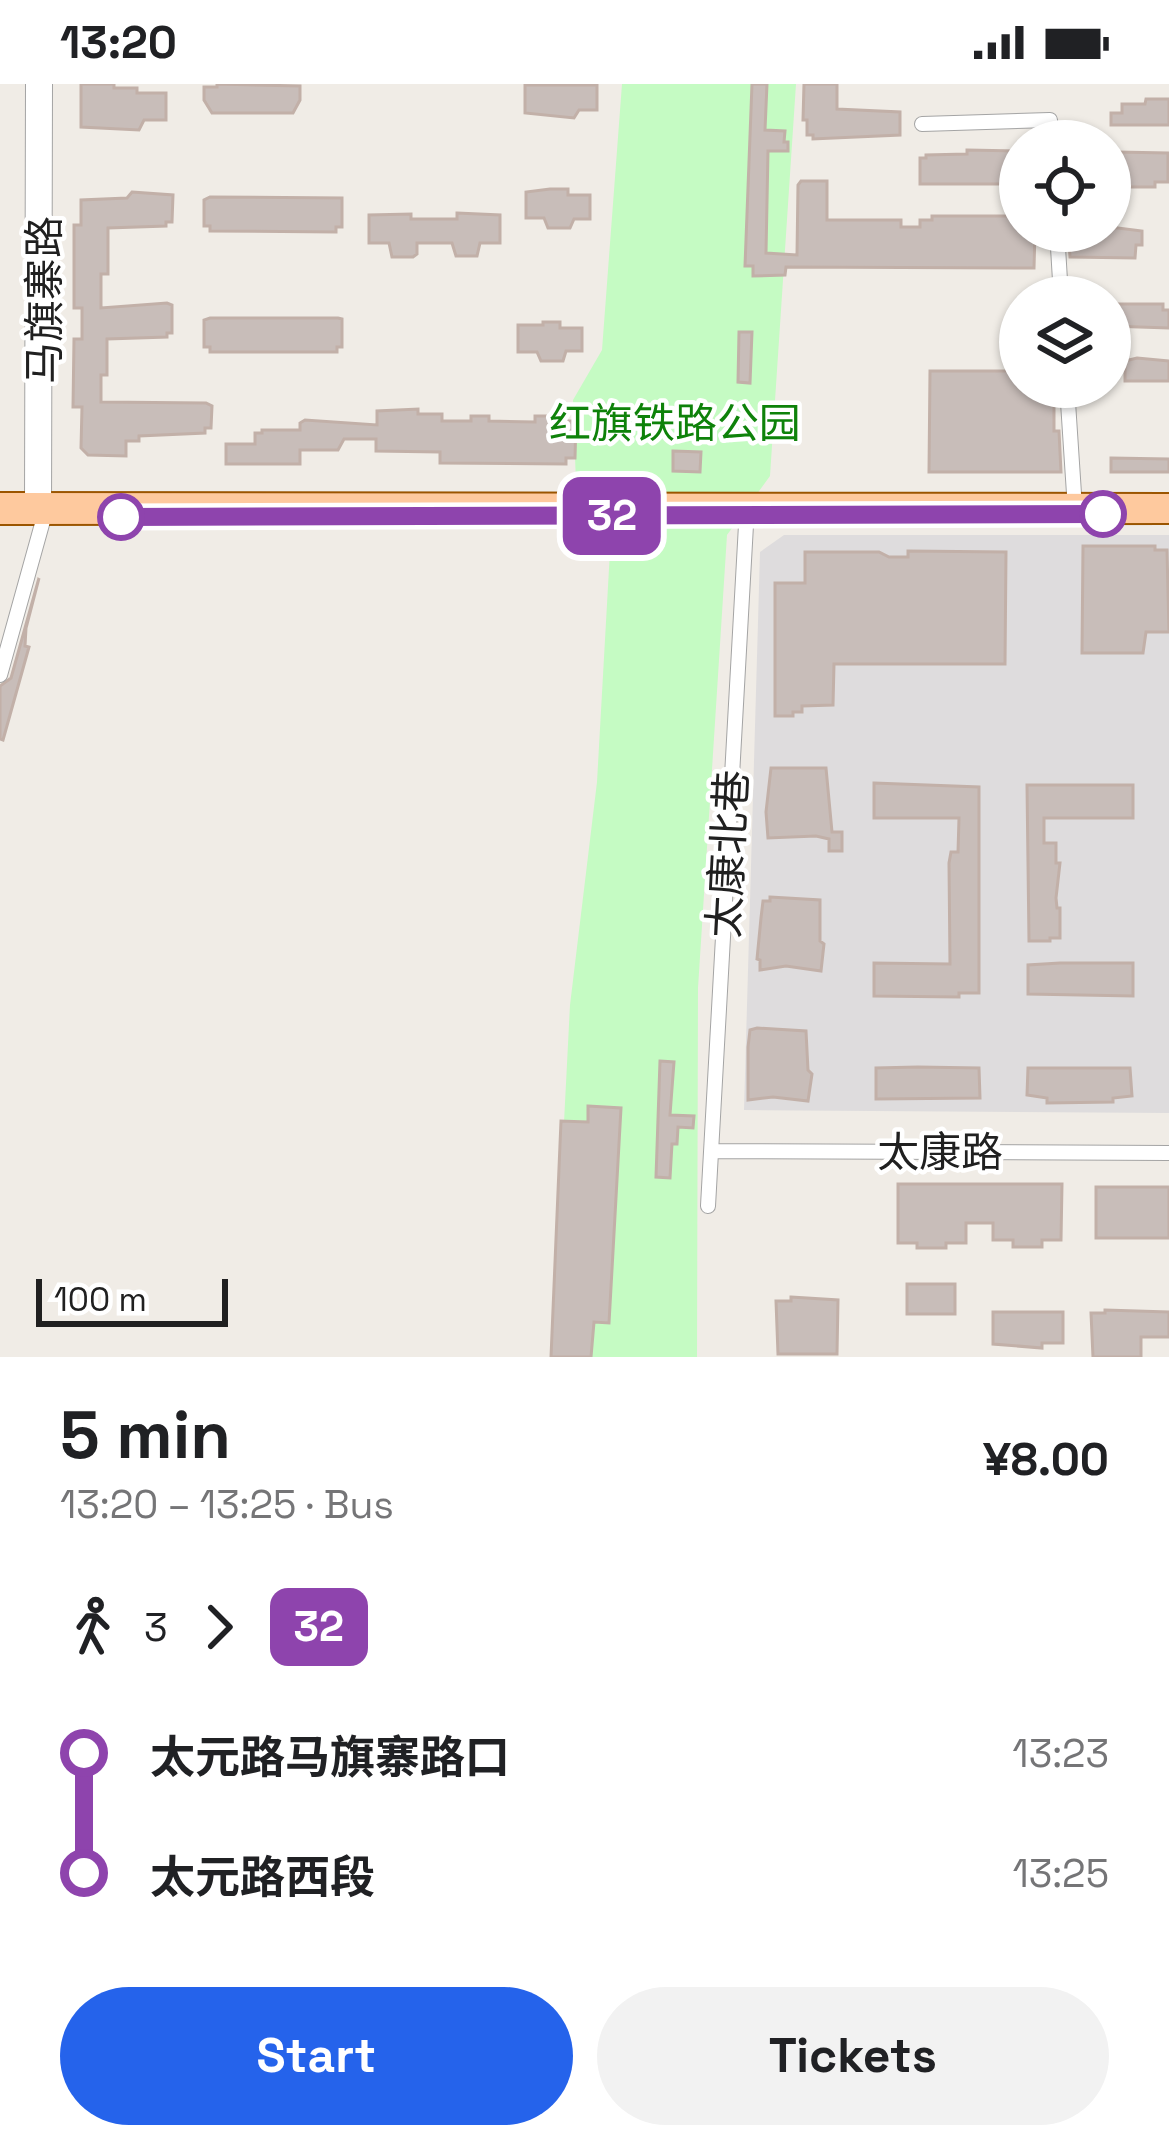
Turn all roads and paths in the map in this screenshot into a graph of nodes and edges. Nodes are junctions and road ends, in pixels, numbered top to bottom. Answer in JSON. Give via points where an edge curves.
{"nodes":[{"id":1,"x":33,"y":84,"type":"edge"},
{"id":2,"x":45,"y":84,"type":"edge"},
{"id":3,"x":999,"y":122,"type":"edge"},
{"id":4,"x":922,"y":124,"type":"dead end"},
{"id":5,"x":1068,"y":408,"type":"edge"},
{"id":6,"x":0,"y":501,"type":"edge"},
{"id":7,"x":1169,"y":502,"type":"edge"},
{"id":8,"x":1075,"y":508,"type":"junction"},
{"id":9,"x":38,"y":509,"type":"junction"},
{"id":10,"x":747,"y":509,"type":"junction"},
{"id":11,"x":1169,"y":515,"type":"edge"},
{"id":12,"x":0,"y":516,"type":"edge"},
{"id":13,"x":0,"y":675,"type":"edge"},
{"id":14,"x":712,"y":1151,"type":"junction"},
{"id":15,"x":1169,"y":1153,"type":"edge"},
{"id":16,"x":708,"y":1206,"type":"dead end"}],
"edges":[{"from":1,"to":9,"type":"street","name":"马旗寨路"},
{"from":2,"to":9,"type":"street","name":"马旗寨路"},
{"from":3,"to":4,"type":"street"},
{"from":5,"to":8,"type":"street"},
{"from":6,"to":9,"type":"main road"},
{"from":7,"to":8,"type":"main road"},
{"from":8,"to":10,"type":"main road"},
{"from":8,"to":11,"type":"main road"},
{"from":9,"to":10,"type":"main road"},
{"from":9,"to":12,"type":"main road"},
{"from":9,"to":13,"type":"street"},
{"from":10,"to":14,"type":"street","name":"太康北巷"},
{"from":14,"to":15,"type":"street","name":"太康路"},
{"from":14,"to":16,"type":"street","name":"太康北巷"}]}
